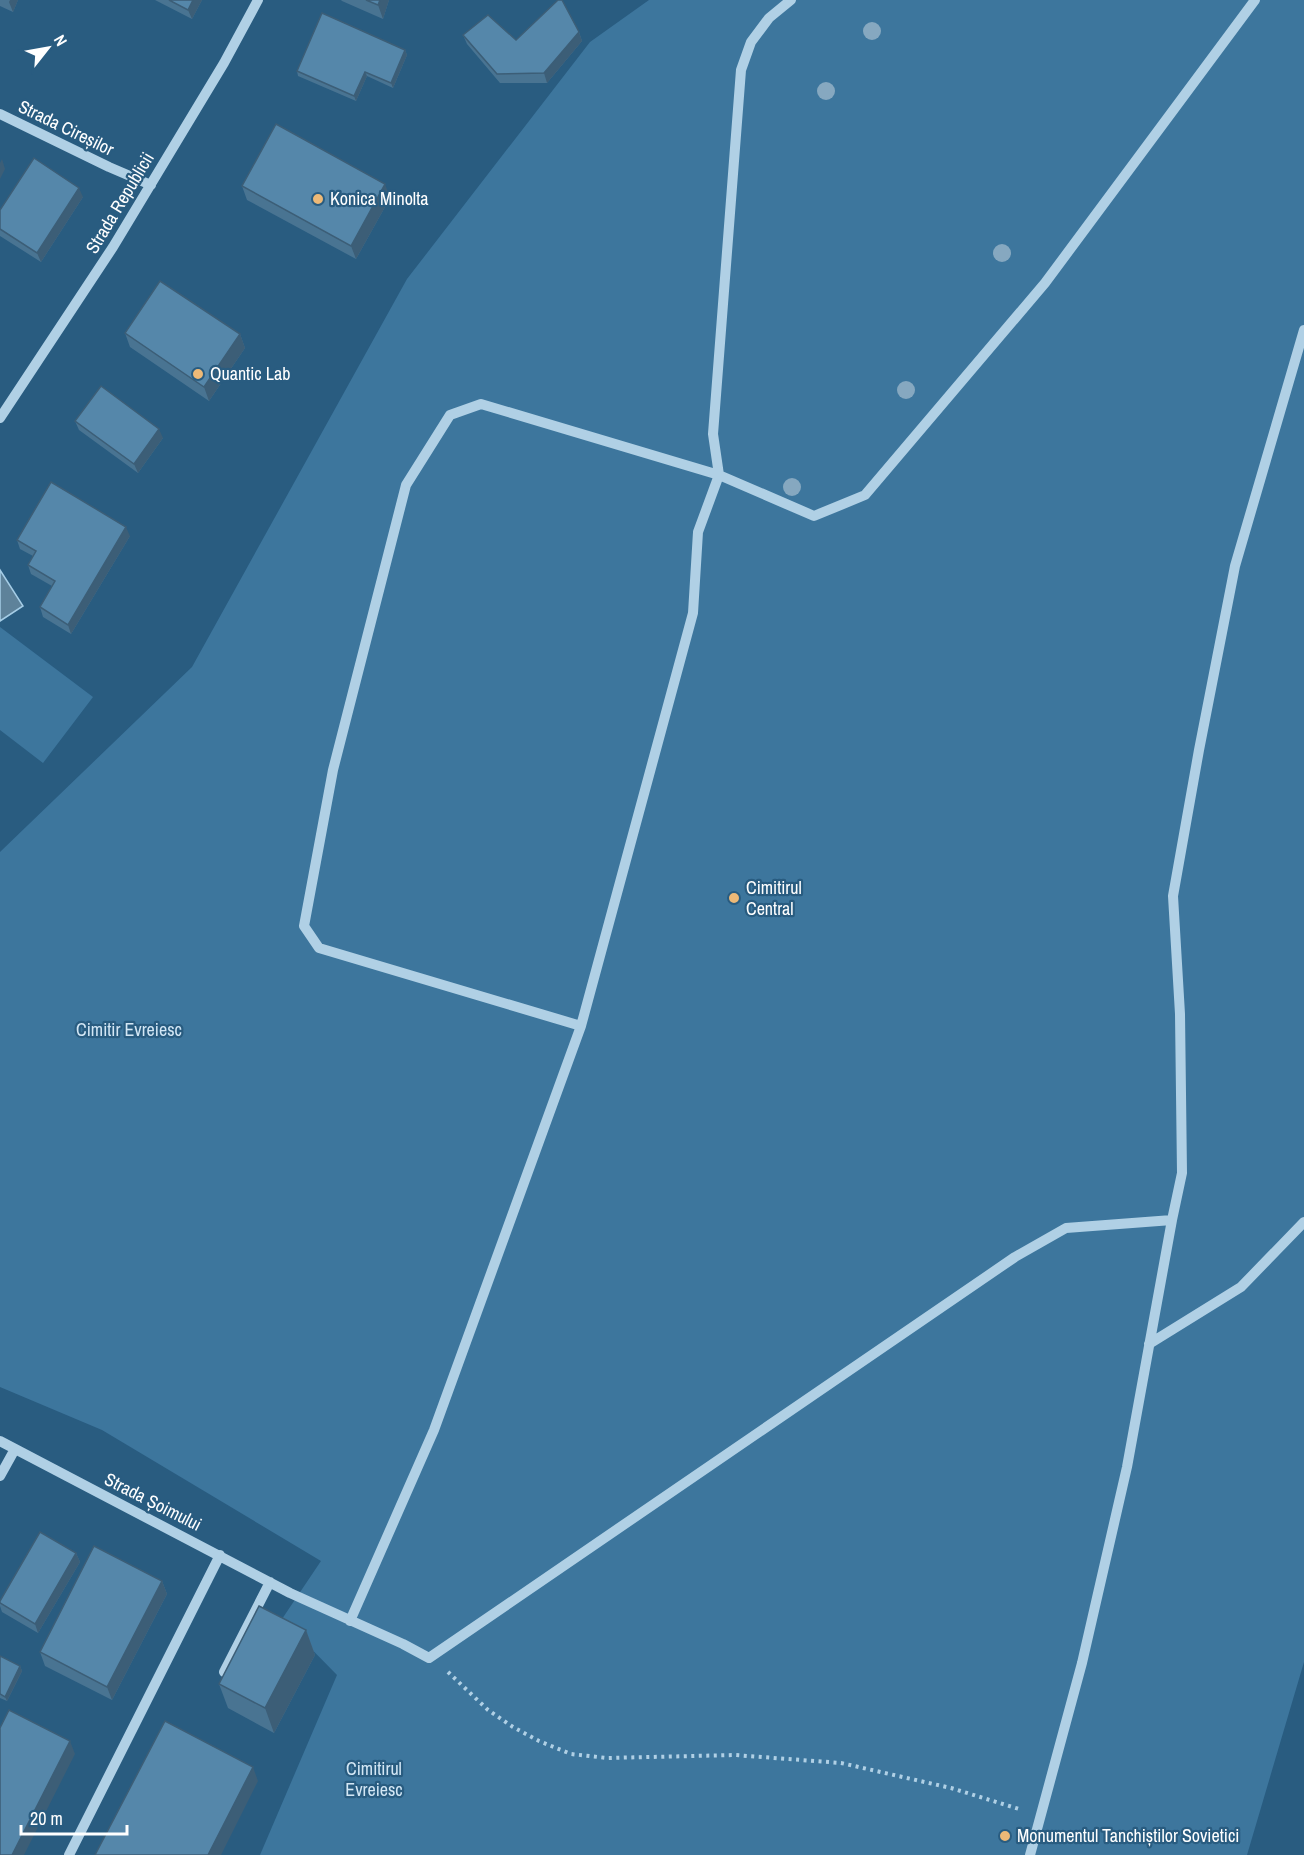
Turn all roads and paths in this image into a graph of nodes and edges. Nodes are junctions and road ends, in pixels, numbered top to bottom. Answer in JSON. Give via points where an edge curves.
{"nodes":[{"id":1,"x":258,"y":0,"type":"edge"},
{"id":2,"x":791,"y":0,"type":"edge"},
{"id":3,"x":1255,"y":0,"type":"edge"},
{"id":4,"x":0,"y":114,"type":"edge"},
{"id":5,"x":151,"y":185,"type":"junction"},
{"id":6,"x":1304,"y":330,"type":"edge"},
{"id":7,"x":0,"y":418,"type":"edge"},
{"id":8,"x":719,"y":476,"type":"junction"},
{"id":9,"x":581,"y":1026,"type":"junction"},
{"id":10,"x":1172,"y":1220,"type":"junction"},
{"id":11,"x":1304,"y":1222,"type":"edge"},
{"id":12,"x":1149,"y":1344,"type":"junction"},
{"id":13,"x":0,"y":1441,"type":"edge"},
{"id":14,"x":15,"y":1449,"type":"junction"},
{"id":15,"x":0,"y":1476,"type":"edge"},
{"id":16,"x":220,"y":1555,"type":"junction"},
{"id":17,"x":270,"y":1582,"type":"junction"},
{"id":18,"x":350,"y":1621,"type":"junction"},
{"id":19,"x":429,"y":1658,"type":"junction"},
{"id":20,"x":224,"y":1672,"type":"edge"},
{"id":21,"x":1040,"y":1816,"type":"junction"},
{"id":22,"x":69,"y":1855,"type":"edge"},
{"id":23,"x":1030,"y":1855,"type":"edge"}],
"edges":[{"from":1,"to":5,"type":"street","name":"Strada Republicii"},
{"from":2,"to":8,"type":"street","via":[[769,18],[751,42],[741,70],[713,434]]},
{"from":3,"to":8,"type":"street","via":[[1045,283],[865,495],[814,516]]},
{"from":4,"to":5,"type":"street","name":"Strada Cireșilor"},
{"from":5,"to":7,"type":"street","name":"Strada Republicii"},
{"from":6,"to":10,"type":"street","via":[[1235,566],[1173,896],[1181,1048],[1182,1173]]},
{"from":8,"to":9,"type":"street","via":[[698,531],[693,613]]},
{"from":8,"to":9,"type":"street","via":[[481,404],[450,415],[406,485],[333,770],[304,926],[319,948]]},
{"from":9,"to":18,"type":"street","via":[[434,1430]]},
{"from":10,"to":12,"type":"street"},
{"from":10,"to":19,"type":"street","via":[[1066,1228],[1015,1257]]},
{"from":11,"to":12,"type":"street","via":[[1241,1287]]},
{"from":12,"to":21,"type":"street","via":[[1127,1467],[1083,1663]]},
{"from":13,"to":14,"type":"street","name":"Strada Șoimului"},
{"from":14,"to":15,"type":"street"},
{"from":14,"to":16,"type":"street","name":"Strada Șoimului"},
{"from":16,"to":17,"type":"street","name":"Strada Șoimului"},
{"from":16,"to":22,"type":"street"},
{"from":17,"to":18,"type":"street","name":"Strada Șoimului"},
{"from":17,"to":20,"type":"street"},
{"from":18,"to":19,"type":"street","name":"Strada Șoimului"},
{"from":19,"to":21,"type":"path","via":[[513,1727],[571,1754],[607,1758],[735,1755],[841,1763],[951,1788]]},
{"from":21,"to":23,"type":"street"}]}
